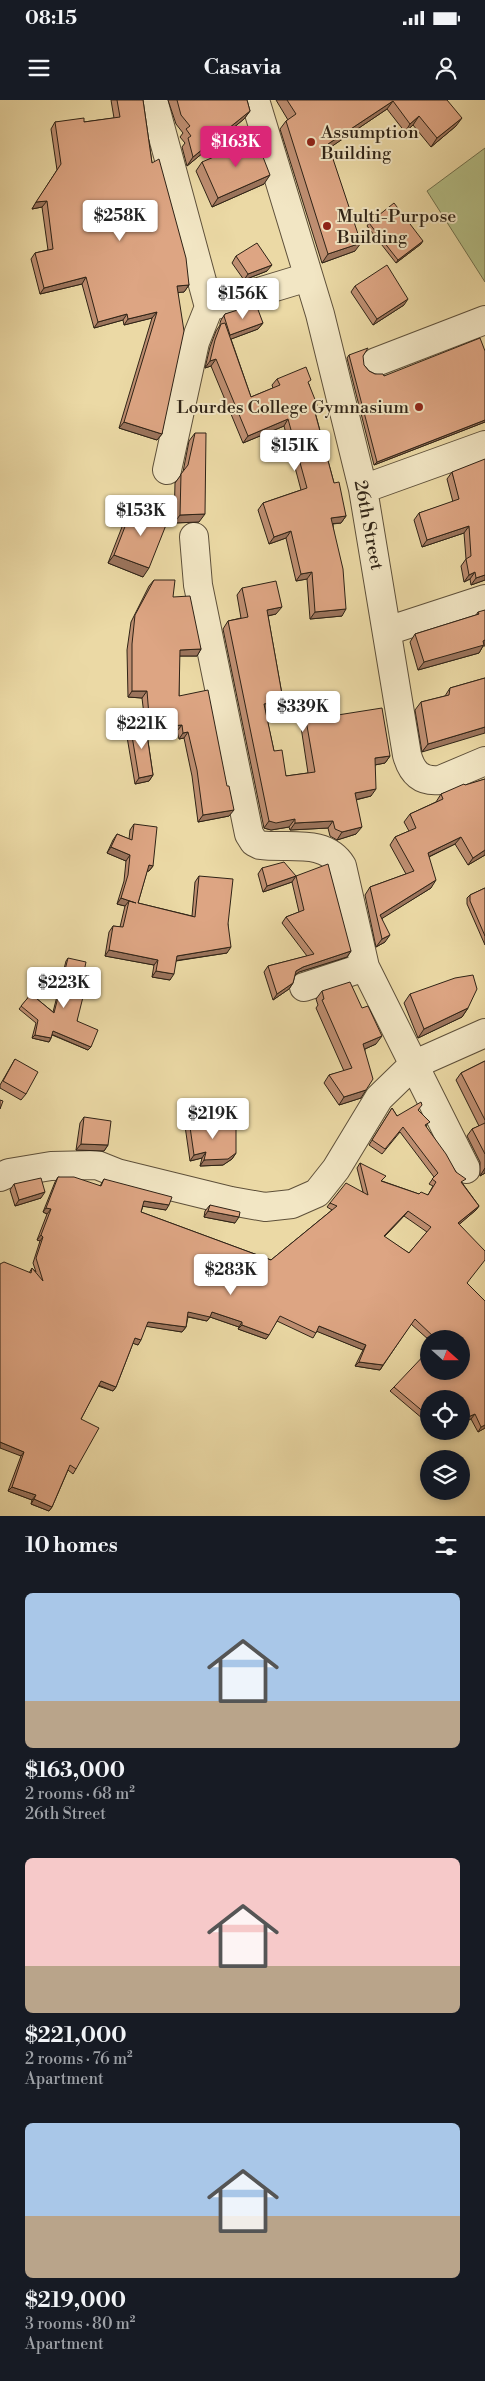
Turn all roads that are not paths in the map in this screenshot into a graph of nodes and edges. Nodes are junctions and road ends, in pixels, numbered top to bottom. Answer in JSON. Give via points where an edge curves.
{"nodes":[{"id":1,"x":153,"y":100,"type":"edge"},
{"id":2,"x":255,"y":100,"type":"edge"},
{"id":3,"x":308,"y":277,"type":"junction"},
{"id":4,"x":209,"y":307,"type":"junction"},
{"id":5,"x":485,"y":320,"type":"edge"},
{"id":6,"x":376,"y":362,"type":"dead end"},
{"id":7,"x":485,"y":445,"type":"edge"},
{"id":8,"x":167,"y":470,"type":"dead end"},
{"id":9,"x":363,"y":489,"type":"junction"},
{"id":10,"x":194,"y":537,"type":"dead end"},
{"id":11,"x":485,"y":599,"type":"edge"},
{"id":12,"x":387,"y":631,"type":"junction"},
{"id":13,"x":485,"y":761,"type":"edge"},
{"id":14,"x":365,"y":967,"type":"junction"},
{"id":15,"x":304,"y":987,"type":"dead end"},
{"id":16,"x":485,"y":1033,"type":"edge"},
{"id":17,"x":413,"y":1065,"type":"junction"},
{"id":18,"x":466,"y":1169,"type":"dead end"},
{"id":19,"x":0,"y":1177,"type":"edge"}],
"edges":[{"from":1,"to":4,"type":"street"},
{"from":2,"to":3,"type":"street","name":"26th Street"},
{"from":3,"to":4,"type":"street"},
{"from":3,"to":9,"type":"street","name":"26th Street","via":[[341,375]]},
{"from":4,"to":8,"type":"street","via":[[195,342]]},
{"from":5,"to":6,"type":"street"},
{"from":7,"to":9,"type":"street"},
{"from":9,"to":12,"type":"street","name":"26th Street"},
{"from":10,"to":14,"type":"street","via":[[198,585],[249,834],[260,845],[324,848],[338,859]]},
{"from":11,"to":12,"type":"street"},
{"from":12,"to":13,"type":"street","name":"26th Street","via":[[410,767],[419,777],[432,781]]},
{"from":14,"to":15,"type":"street"},
{"from":14,"to":17,"type":"street"},
{"from":16,"to":17,"type":"street"},
{"from":17,"to":18,"type":"street"},
{"from":17,"to":19,"type":"street","via":[[379,1098],[336,1169],[317,1193],[292,1204],[265,1207],[231,1201],[117,1173],[98,1165],[51,1166]]}]}
